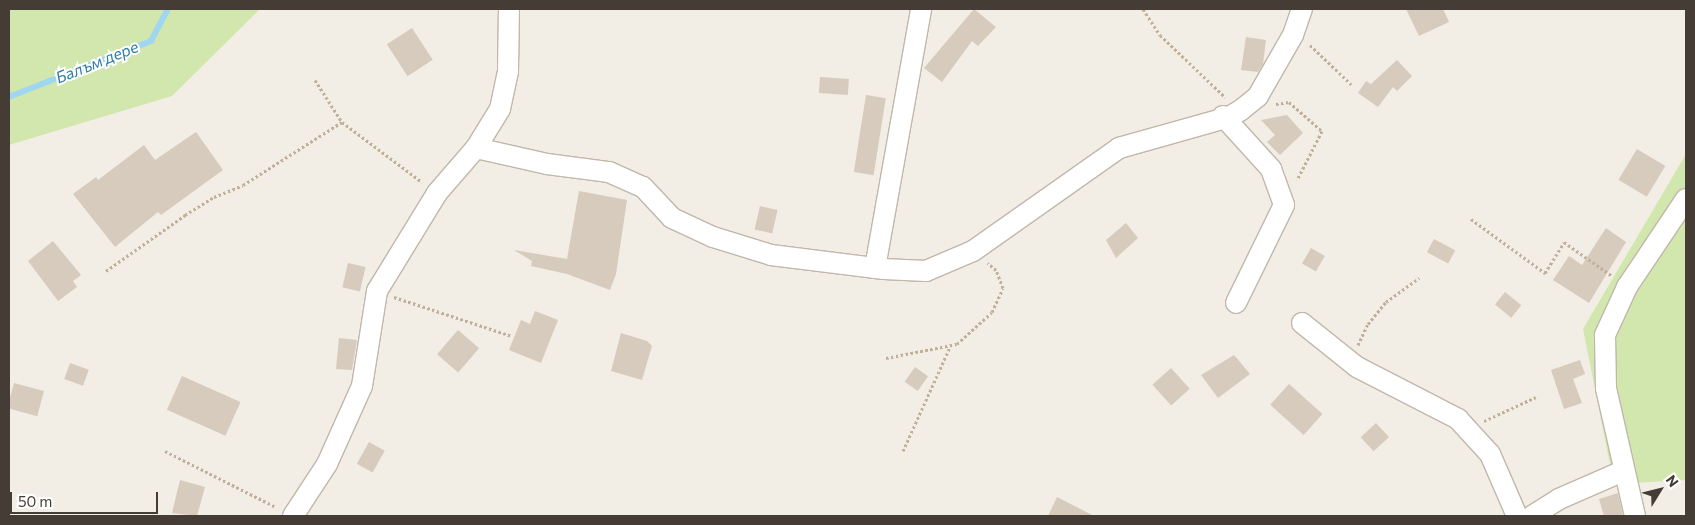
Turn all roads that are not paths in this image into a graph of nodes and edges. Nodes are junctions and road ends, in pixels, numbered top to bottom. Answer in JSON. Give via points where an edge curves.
{"nodes":[{"id":1,"x":509,"y":9,"type":"edge"},
{"id":2,"x":921,"y":9,"type":"edge"},
{"id":3,"x":1302,"y":9,"type":"edge"},
{"id":4,"x":1232,"y":113,"type":"junction"},
{"id":5,"x":476,"y":148,"type":"junction"},
{"id":6,"x":1686,"y":199,"type":"edge"},
{"id":7,"x":875,"y":268,"type":"junction"},
{"id":8,"x":1236,"y":303,"type":"dead end"},
{"id":9,"x":1302,"y":323,"type":"dead end"},
{"id":10,"x":1623,"y":471,"type":"junction"},
{"id":11,"x":287,"y":514,"type":"edge"},
{"id":12,"x":1517,"y":516,"type":"edge"},
{"id":13,"x":1532,"y":516,"type":"edge"},
{"id":14,"x":1635,"y":516,"type":"edge"}],
"edges":[{"from":1,"to":5,"type":"street","via":[[508,71],[500,109]]},
{"from":2,"to":7,"type":"street"},
{"from":3,"to":4,"type":"street","via":[[1295,31],[1258,96]]},
{"from":4,"to":7,"type":"street","via":[[1119,148],[973,250],[926,271]]},
{"from":4,"to":8,"type":"street","via":[[1271,169],[1284,205]]},
{"from":5,"to":7,"type":"street","via":[[547,164],[609,172],[643,187],[672,218],[713,237],[771,255]]},
{"from":5,"to":11,"type":"street","via":[[437,194],[377,291],[362,386],[327,464]]},
{"from":6,"to":10,"type":"street","via":[[1627,287],[1605,335],[1606,388]]},
{"from":9,"to":12,"type":"street","via":[[1350,361],[1458,419],[1490,454]]},
{"from":10,"to":13,"type":"street","via":[[1559,499]]},
{"from":10,"to":14,"type":"street"}]}
